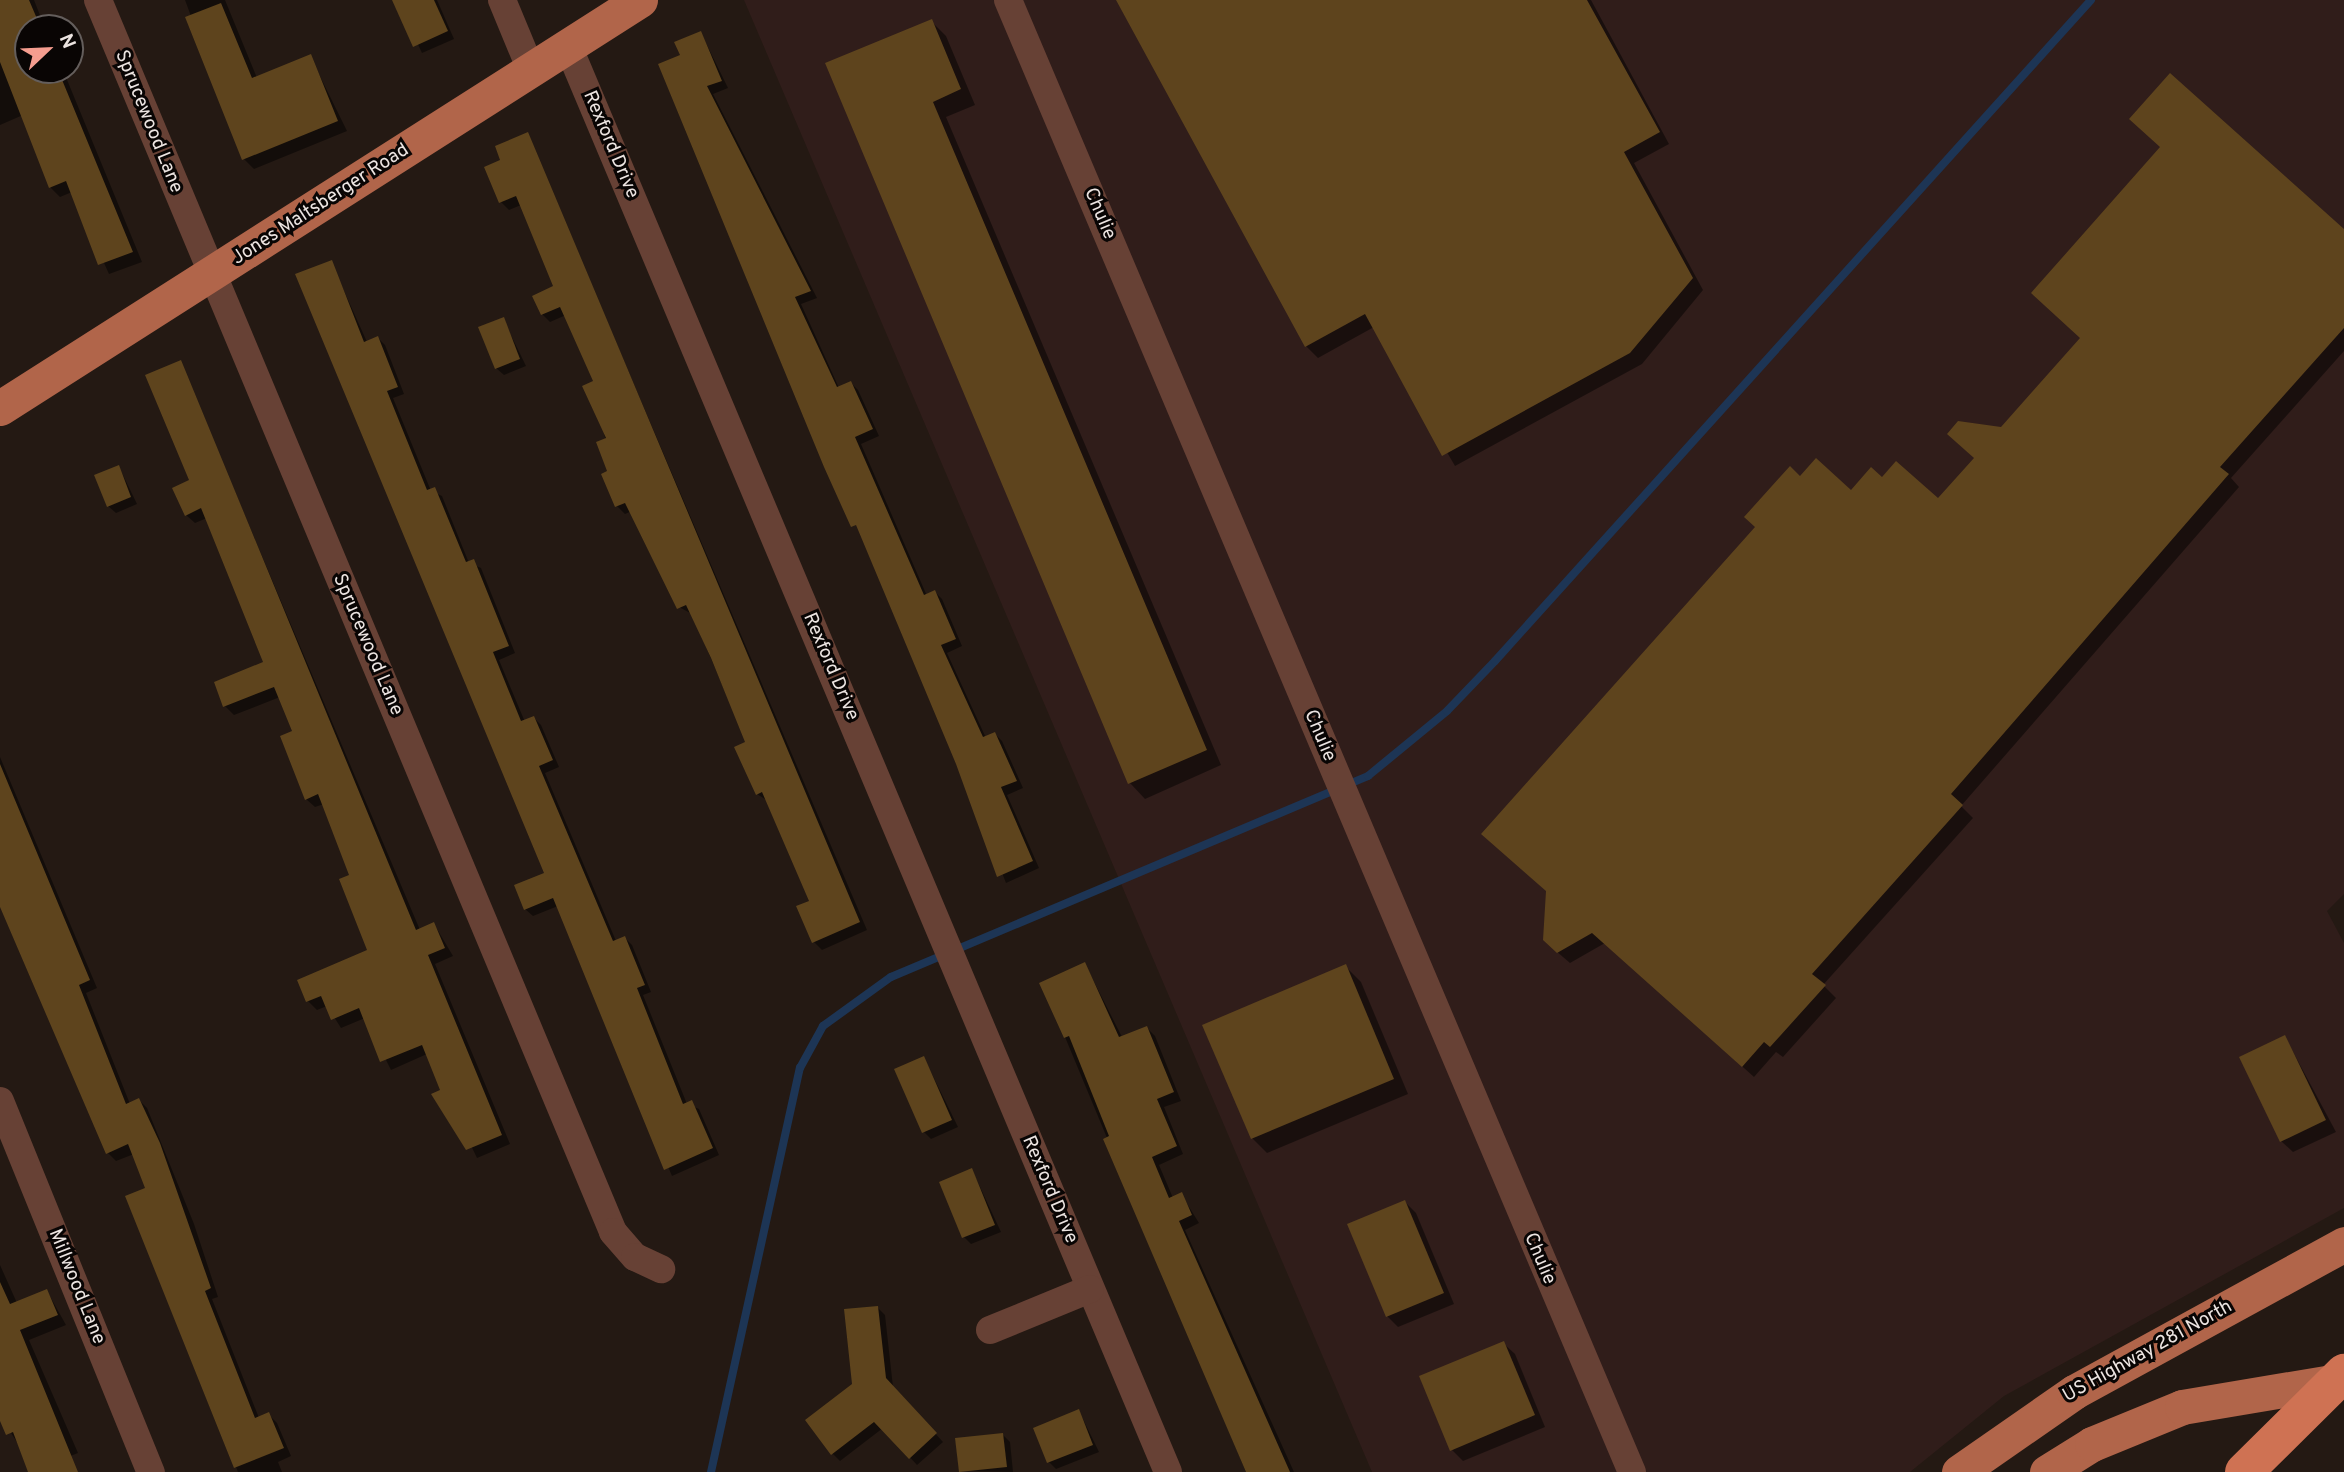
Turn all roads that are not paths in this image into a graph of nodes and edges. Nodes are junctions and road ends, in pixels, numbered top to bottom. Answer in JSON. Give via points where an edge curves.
{"nodes":[{"id":1,"x":98,"y":0,"type":"edge"},
{"id":2,"x":502,"y":0,"type":"edge"},
{"id":3,"x":640,"y":0,"type":"edge"},
{"id":4,"x":1008,"y":0,"type":"edge"},
{"id":5,"x":568,"y":46,"type":"junction"},
{"id":6,"x":531,"y":71,"type":"junction"},
{"id":7,"x":211,"y":275,"type":"junction"},
{"id":8,"x":0,"y":408,"type":"edge"},
{"id":9,"x":0,"y":1101,"type":"edge"},
{"id":10,"x":2344,"y":1244,"type":"edge"},
{"id":11,"x":661,"y":1269,"type":"dead end"},
{"id":12,"x":1090,"y":1289,"type":"junction"},
{"id":13,"x":990,"y":1330,"type":"dead end"},
{"id":14,"x":2344,"y":1373,"type":"edge"},
{"id":15,"x":2344,"y":1380,"type":"edge"},
{"id":16,"x":1627,"y":1470,"type":"edge"},
{"id":17,"x":151,"y":1472,"type":"edge"},
{"id":18,"x":1168,"y":1472,"type":"edge"},
{"id":19,"x":1959,"y":1472,"type":"edge"},
{"id":20,"x":2047,"y":1472,"type":"edge"},
{"id":21,"x":2244,"y":1472,"type":"edge"}],
"edges":[{"from":1,"to":7,"type":"street","name":"Sprucewood Lane"},
{"from":2,"to":6,"type":"street"},
{"from":3,"to":5,"type":"main road","name":"Jones Maltsberger Road"},
{"from":4,"to":16,"type":"street","name":"Chulie"},
{"from":5,"to":6,"type":"main road","name":"Jones Maltsberger Road"},
{"from":5,"to":12,"type":"street","name":"Rexford Drive"},
{"from":6,"to":7,"type":"main road","name":"Jones Maltsberger Road"},
{"from":7,"to":8,"type":"main road","name":"Jones Maltsberger Road"},
{"from":7,"to":11,"type":"street","name":"Sprucewood Lane","via":[[613,1231],[635,1257]]},
{"from":9,"to":17,"type":"street","name":"Millwood Lane"},
{"from":10,"to":19,"type":"main road","name":"US Highway 281 North","via":[[2074,1392]]},
{"from":12,"to":13,"type":"street"},
{"from":12,"to":18,"type":"street","name":"Rexford Drive"},
{"from":14,"to":21,"type":"highway","bridge":true},
{"from":15,"to":20,"type":"main road","via":[[2182,1407],[2092,1444]]}]}
